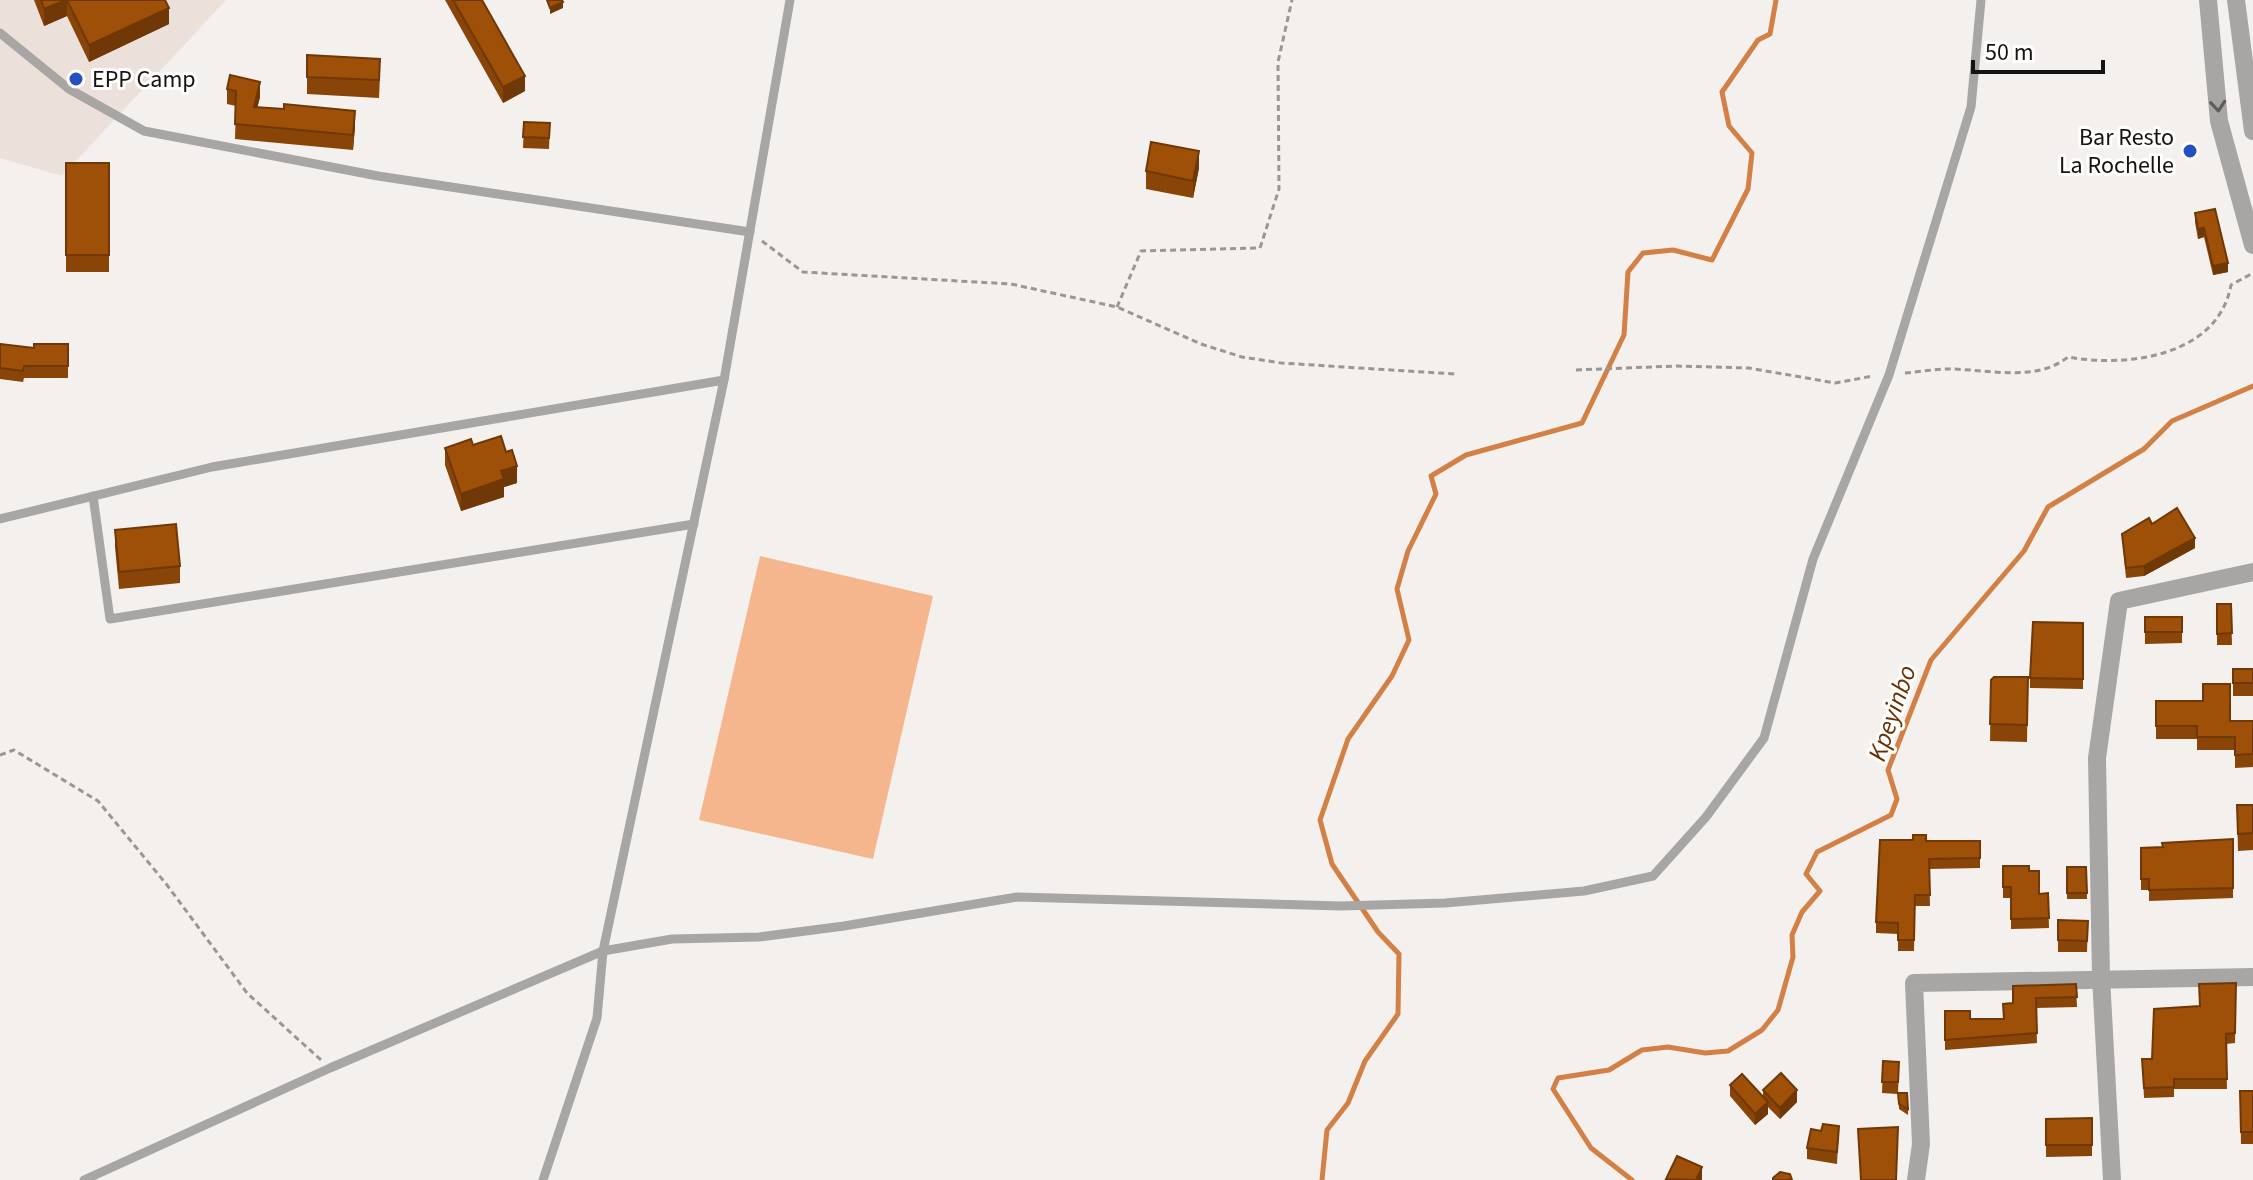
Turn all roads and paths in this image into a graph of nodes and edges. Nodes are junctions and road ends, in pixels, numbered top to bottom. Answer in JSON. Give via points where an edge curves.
{"nodes":[{"id":1,"x":790,"y":0,"type":"edge"},
{"id":2,"x":1292,"y":0,"type":"edge"},
{"id":3,"x":1981,"y":0,"type":"edge"},
{"id":4,"x":2208,"y":0,"type":"edge"},
{"id":5,"x":2236,"y":0,"type":"edge"},
{"id":6,"x":0,"y":33,"type":"edge"},
{"id":7,"x":2253,"y":131,"type":"edge"},
{"id":8,"x":750,"y":232,"type":"junction"},
{"id":9,"x":2253,"y":245,"type":"edge"},
{"id":10,"x":2253,"y":273,"type":"edge"},
{"id":11,"x":1117,"y":307,"type":"junction"},
{"id":12,"x":1576,"y":370,"type":"dead end"},
{"id":13,"x":1455,"y":374,"type":"dead end"},
{"id":14,"x":1889,"y":375,"type":"junction"},
{"id":15,"x":724,"y":380,"type":"junction"},
{"id":16,"x":93,"y":496,"type":"junction"},
{"id":17,"x":0,"y":519,"type":"edge"},
{"id":18,"x":694,"y":524,"type":"junction"},
{"id":19,"x":2253,"y":572,"type":"edge"},
{"id":20,"x":0,"y":755,"type":"edge"},
{"id":21,"x":603,"y":951,"type":"junction"},
{"id":22,"x":2101,"y":977,"type":"junction"},
{"id":23,"x":2253,"y":977,"type":"edge"},
{"id":24,"x":330,"y":1068,"type":"junction"},
{"id":25,"x":84,"y":1180,"type":"edge"},
{"id":26,"x":543,"y":1180,"type":"edge"},
{"id":27,"x":1916,"y":1180,"type":"edge"},
{"id":28,"x":2112,"y":1180,"type":"edge"}],
"edges":[{"from":1,"to":8,"type":"lane"},
{"from":2,"to":11,"type":"path","via":[[1278,62],[1279,189],[1260,248],[1141,251]]},
{"from":3,"to":14,"type":"lane","via":[[1971,107]]},
{"from":4,"to":9,"type":"street","one_way":true,"via":[[2219,121]]},
{"from":5,"to":7,"type":"street"},
{"from":6,"to":8,"type":"lane","via":[[69,89],[144,131],[378,176]]},
{"from":8,"to":11,"type":"path","via":[[803,272],[1011,284]]},
{"from":8,"to":15,"type":"lane"},
{"from":10,"to":14,"type":"path","via":[[2231,285],[2228,301],[2202,337],[2143,360],[2102,363],[2068,357],[2053,369]]},
{"from":11,"to":13,"type":"path","via":[[1242,357]]},
{"from":12,"to":14,"type":"path","via":[[1749,368],[1835,383]]},
{"from":14,"to":21,"type":"lane","via":[[1813,559],[1764,738],[1706,817],[1653,876],[1584,891],[1445,903],[1341,906],[1017,897],[844,926],[759,937],[672,939]]},
{"from":15,"to":16,"type":"lane","via":[[212,467]]},
{"from":15,"to":18,"type":"lane"},
{"from":16,"to":17,"type":"lane"},
{"from":16,"to":18,"type":"lane","via":[[110,619]]},
{"from":18,"to":21,"type":"lane"},
{"from":19,"to":22,"type":"street","via":[[2119,601],[2097,758]]},
{"from":20,"to":24,"type":"path","via":[[14,750],[98,801],[247,993]]},
{"from":21,"to":24,"type":"lane"},
{"from":21,"to":26,"type":"lane","via":[[597,1018]]},
{"from":22,"to":23,"type":"street"},
{"from":22,"to":27,"type":"street","via":[[1914,983],[1921,1144]]},
{"from":22,"to":28,"type":"street"},
{"from":24,"to":25,"type":"lane"}]}
